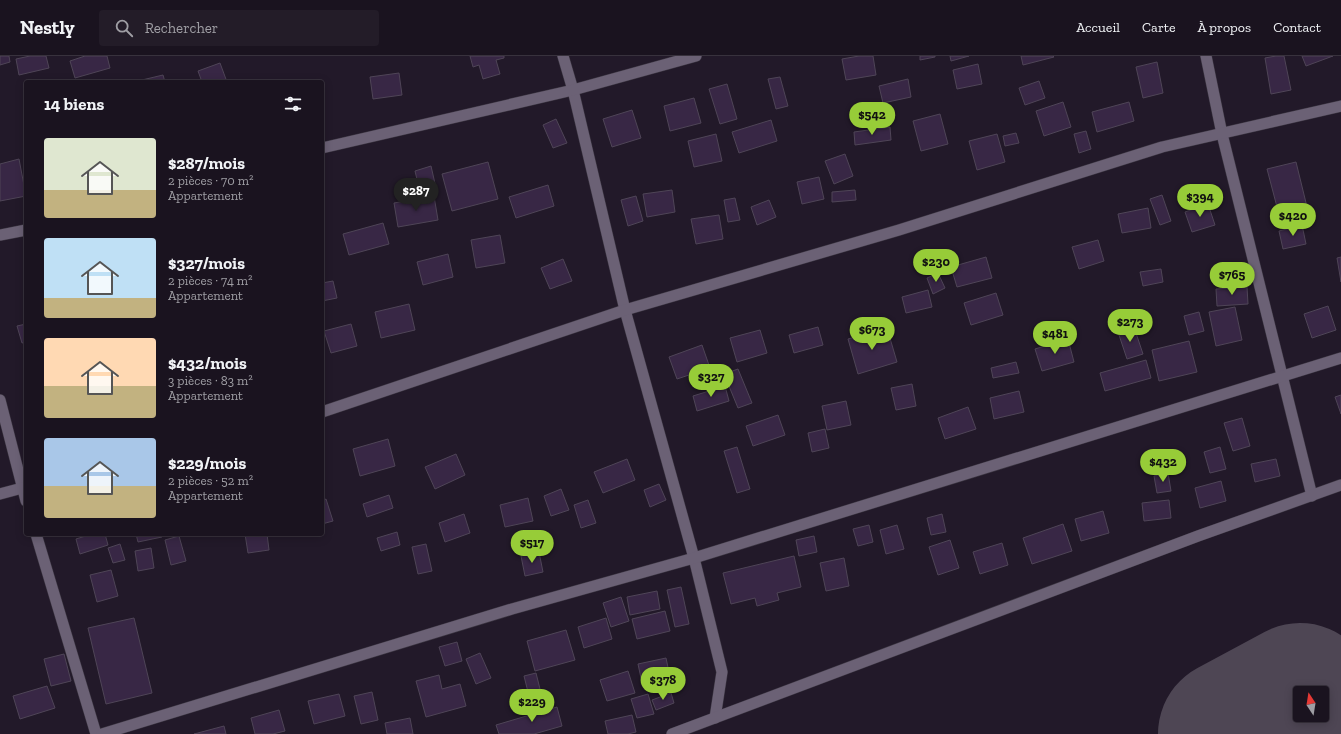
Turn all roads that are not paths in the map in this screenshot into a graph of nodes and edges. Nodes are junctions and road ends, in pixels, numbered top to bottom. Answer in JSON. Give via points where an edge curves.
{"nodes":[{"id":1,"x":563,"y":56,"type":"edge"},
{"id":2,"x":696,"y":56,"type":"edge"},
{"id":3,"x":1206,"y":56,"type":"edge"},
{"id":4,"x":573,"y":90,"type":"junction"},
{"id":5,"x":1341,"y":106,"type":"edge"},
{"id":6,"x":1222,"y":134,"type":"junction"},
{"id":7,"x":324,"y":148,"type":"edge"},
{"id":8,"x":24,"y":230,"type":"edge"},
{"id":9,"x":0,"y":235,"type":"edge"},
{"id":10,"x":625,"y":310,"type":"junction"},
{"id":11,"x":1341,"y":358,"type":"edge"},
{"id":12,"x":1283,"y":376,"type":"junction"},
{"id":13,"x":0,"y":400,"type":"edge"},
{"id":14,"x":324,"y":411,"type":"edge"},
{"id":15,"x":1341,"y":485,"type":"edge"},
{"id":16,"x":24,"y":487,"type":"edge"},
{"id":17,"x":0,"y":494,"type":"edge"},
{"id":18,"x":1312,"y":496,"type":"junction"},
{"id":19,"x":37,"y":536,"type":"edge"},
{"id":20,"x":694,"y":558,"type":"junction"},
{"id":21,"x":715,"y":718,"type":"junction"},
{"id":22,"x":96,"y":734,"type":"edge"},
{"id":23,"x":102,"y":734,"type":"edge"},
{"id":24,"x":672,"y":734,"type":"edge"}],
"edges":[{"from":1,"to":4,"type":"street"},
{"from":2,"to":4,"type":"street"},
{"from":3,"to":6,"type":"street"},
{"from":4,"to":7,"type":"street"},
{"from":4,"to":10,"type":"street"},
{"from":5,"to":6,"type":"street"},
{"from":6,"to":10,"type":"street","via":[[1162,147],[899,230]]},
{"from":6,"to":12,"type":"street"},
{"from":8,"to":9,"type":"street"},
{"from":10,"to":14,"type":"street"},
{"from":10,"to":20,"type":"street"},
{"from":11,"to":12,"type":"street"},
{"from":12,"to":18,"type":"street"},
{"from":12,"to":20,"type":"street"},
{"from":13,"to":16,"type":"street"},
{"from":15,"to":18,"type":"street"},
{"from":16,"to":17,"type":"street"},
{"from":18,"to":21,"type":"street","via":[[1198,536]]},
{"from":19,"to":22,"type":"street"},
{"from":20,"to":21,"type":"street","via":[[722,672]]},
{"from":20,"to":23,"type":"street","via":[[512,609]]},
{"from":21,"to":24,"type":"street"}]}
